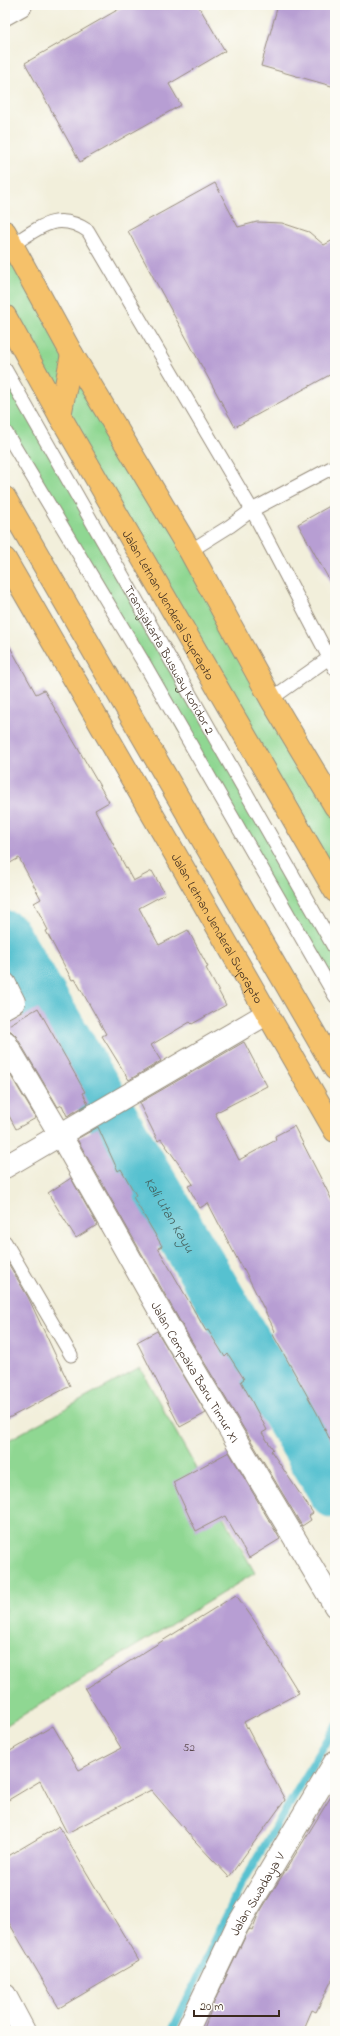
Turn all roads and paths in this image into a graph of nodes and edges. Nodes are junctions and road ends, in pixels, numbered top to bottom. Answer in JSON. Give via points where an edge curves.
{"nodes":[{"id":1,"x":21,"y":5,"type":"edge"},
{"id":2,"x":5,"y":14,"type":"edge"},
{"id":3,"x":9,"y":239,"type":"edge"},
{"id":4,"x":5,"y":316,"type":"edge"},
{"id":5,"x":72,"y":354,"type":"junction"},
{"id":6,"x":5,"y":369,"type":"edge"},
{"id":7,"x":60,"y":416,"type":"junction"},
{"id":8,"x":5,"y":431,"type":"edge"},
{"id":9,"x":335,"y":466,"type":"edge"},
{"id":10,"x":5,"y":498,"type":"edge"},
{"id":11,"x":252,"y":510,"type":"junction"},
{"id":12,"x":190,"y":551,"type":"junction"},
{"id":13,"x":5,"y":560,"type":"edge"},
{"id":14,"x":332,"y":664,"type":"edge"},
{"id":15,"x":271,"y":699,"type":"junction"},
{"id":16,"x":335,"y":806,"type":"edge"},
{"id":17,"x":335,"y":891,"type":"edge"},
{"id":18,"x":335,"y":949,"type":"edge"},
{"id":19,"x":5,"y":984,"type":"edge"},
{"id":20,"x":335,"y":996,"type":"edge"},
{"id":21,"x":5,"y":1007,"type":"edge"},
{"id":22,"x":268,"y":1013,"type":"junction"},
{"id":23,"x":5,"y":1042,"type":"edge"},
{"id":24,"x":335,"y":1069,"type":"edge"},
{"id":25,"x":335,"y":1131,"type":"edge"},
{"id":26,"x":61,"y":1136,"type":"junction"},
{"id":27,"x":5,"y":1167,"type":"edge"},
{"id":28,"x":5,"y":1242,"type":"edge"},
{"id":29,"x":71,"y":1355,"type":"dead end"},
{"id":30,"x":335,"y":1606,"type":"edge"},
{"id":31,"x":335,"y":1762,"type":"edge"},
{"id":32,"x":5,"y":1995,"type":"edge"},
{"id":33,"x":24,"y":2031,"type":"edge"},
{"id":34,"x":187,"y":2031,"type":"edge"}],
"edges":[{"from":1,"to":2,"type":"street"},
{"from":3,"to":5,"type":"main road"},
{"from":3,"to":11,"type":"lane","via":[[58,221],[76,224],[88,231]]},
{"from":4,"to":7,"type":"main road","name":"Jalan Letnan Jenderal Suprapto"},
{"from":5,"to":7,"type":"main road"},
{"from":5,"to":12,"type":"main road"},
{"from":6,"to":18,"type":"lane","name":"Transjakarta Busway Koridor 2"},
{"from":7,"to":17,"type":"main road","name":"Jalan Letnan Jenderal Suprapto"},
{"from":8,"to":20,"type":"lane","name":"Transjakarta Busway Koridor 2","via":[[145,664]]},
{"from":9,"to":11,"type":"lane"},
{"from":10,"to":24,"type":"main road"},
{"from":11,"to":12,"type":"lane"},
{"from":11,"to":14,"type":"lane"},
{"from":12,"to":15,"type":"main road"},
{"from":13,"to":22,"type":"main road","name":"Jalan Letnan Jenderal Suprapto"},
{"from":14,"to":15,"type":"lane"},
{"from":15,"to":16,"type":"main road"},
{"from":19,"to":21,"type":"street","via":[[14,1002]]},
{"from":22,"to":25,"type":"main road","name":"Jalan Letnan Jenderal Suprapto"},
{"from":22,"to":26,"type":"street"},
{"from":23,"to":26,"type":"street","name":"Jalan Cempaka Baru Timur XI"},
{"from":26,"to":27,"type":"street"},
{"from":26,"to":30,"type":"street","name":"Jalan Cempaka Baru Timur XI","via":[[174,1336]]},
{"from":28,"to":29,"type":"lane"},
{"from":31,"to":34,"type":"street","name":"Jalan Swadaya V","via":[[236,1928]]},
{"from":32,"to":33,"type":"street"}]}
